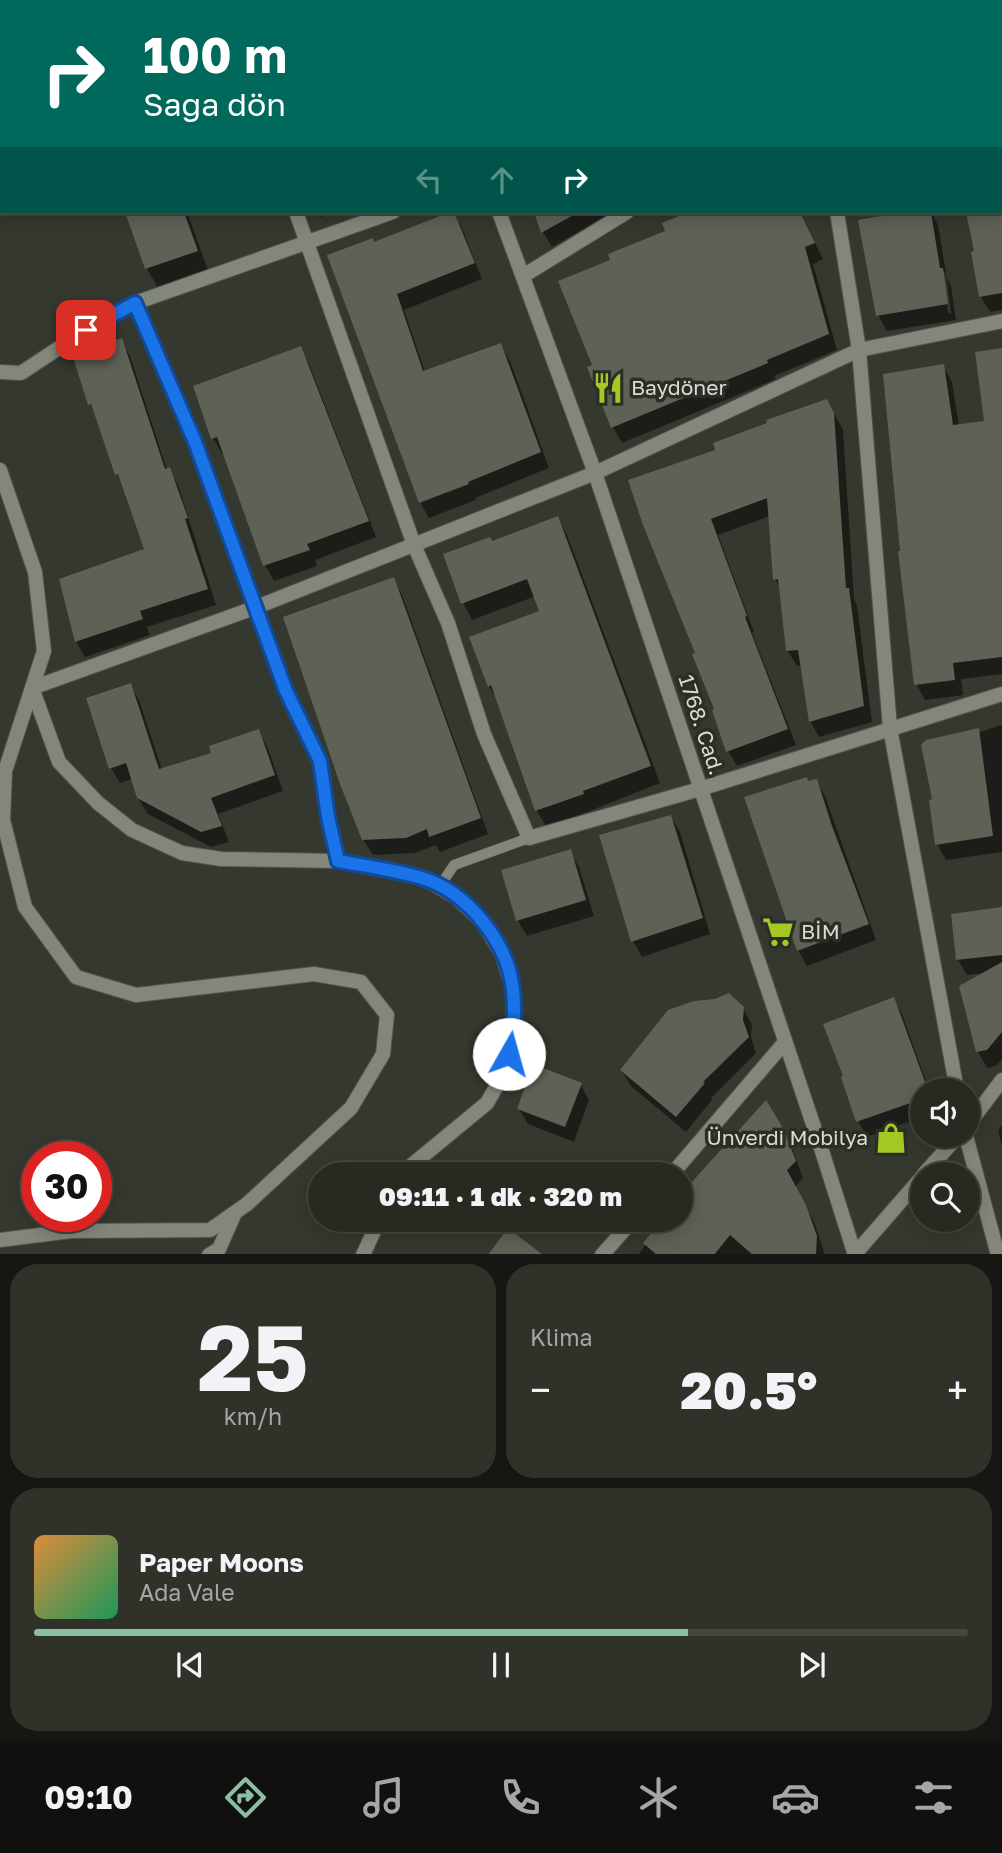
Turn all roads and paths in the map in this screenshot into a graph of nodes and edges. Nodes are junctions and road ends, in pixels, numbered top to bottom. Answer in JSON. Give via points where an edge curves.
{"nodes":[{"id":1,"x":297,"y":214,"type":"edge"},
{"id":2,"x":387,"y":214,"type":"edge"},
{"id":3,"x":500,"y":214,"type":"edge"},
{"id":4,"x":624,"y":214,"type":"edge"},
{"id":5,"x":837,"y":214,"type":"edge"},
{"id":6,"x":306,"y":242,"type":"junction"},
{"id":7,"x":523,"y":276,"type":"junction"},
{"id":8,"x":135,"y":303,"type":"junction"},
{"id":9,"x":1002,"y":321,"type":"edge"},
{"id":10,"x":859,"y":350,"type":"junction"},
{"id":11,"x":0,"y":372,"type":"edge"},
{"id":12,"x":0,"y":470,"type":"edge"},
{"id":13,"x":595,"y":473,"type":"junction"},
{"id":14,"x":414,"y":545,"type":"junction"},
{"id":15,"x":254,"y":608,"type":"junction"},
{"id":16,"x":32,"y":688,"type":"junction"},
{"id":17,"x":1002,"y":694,"type":"edge"},
{"id":18,"x":890,"y":727,"type":"junction"},
{"id":19,"x":700,"y":789,"type":"junction"},
{"id":20,"x":529,"y":838,"type":"junction"},
{"id":21,"x":338,"y":861,"type":"junction"},
{"id":22,"x":440,"y":886,"type":"junction"},
{"id":23,"x":785,"y":1042,"type":"junction"},
{"id":24,"x":955,"y":1078,"type":"edge"},
{"id":25,"x":1002,"y":1080,"type":"edge"},
{"id":26,"x":980,"y":1109,"type":"edge"},
{"id":27,"x":947,"y":1148,"type":"edge"},
{"id":28,"x":969,"y":1148,"type":"edge"},
{"id":29,"x":416,"y":1162,"type":"edge"},
{"id":30,"x":682,"y":1162,"type":"edge"},
{"id":31,"x":935,"y":1162,"type":"edge"},
{"id":32,"x":910,"y":1190,"type":"edge"},
{"id":33,"x":236,"y":1212,"type":"junction"},
{"id":34,"x":374,"y":1232,"type":"edge"},
{"id":35,"x":622,"y":1232,"type":"edge"},
{"id":36,"x":0,"y":1240,"type":"edge"},
{"id":37,"x":211,"y":1254,"type":"edge"},
{"id":38,"x":363,"y":1254,"type":"edge"},
{"id":39,"x":603,"y":1254,"type":"edge"},
{"id":40,"x":854,"y":1254,"type":"edge"},
{"id":41,"x":998,"y":1254,"type":"edge"}],
"edges":[{"from":1,"to":6,"type":"street"},
{"from":2,"to":6,"type":"street"},
{"from":3,"to":7,"type":"street","name":"1768. Cad."},
{"from":4,"to":7,"type":"street"},
{"from":5,"to":10,"type":"street"},
{"from":6,"to":8,"type":"street"},
{"from":6,"to":14,"type":"street"},
{"from":7,"to":13,"type":"street","name":"1768. Cad."},
{"from":8,"to":11,"type":"street","via":[[21,373]]},
{"from":8,"to":15,"type":"street","via":[[195,442]]},
{"from":9,"to":10,"type":"street"},
{"from":10,"to":13,"type":"street"},
{"from":10,"to":18,"type":"street"},
{"from":12,"to":16,"type":"street","via":[[35,572],[44,651]]},
{"from":13,"to":14,"type":"street"},
{"from":13,"to":19,"type":"street","name":"1768. Cad."},
{"from":14,"to":15,"type":"street"},
{"from":14,"to":20,"type":"street","via":[[448,623],[484,734]]},
{"from":15,"to":16,"type":"street"},
{"from":15,"to":21,"type":"street","via":[[320,761]]},
{"from":16,"to":21,"type":"street","via":[[59,762],[132,830],[183,853],[222,859]]},
{"from":16,"to":33,"type":"street","via":[[5,771],[4,820],[25,907],[76,977],[136,995],[314,974],[361,982],[387,1015],[383,1054],[351,1108]]},
{"from":17,"to":18,"type":"street"},
{"from":18,"to":19,"type":"street"},
{"from":18,"to":24,"type":"street"},
{"from":19,"to":20,"type":"street"},
{"from":19,"to":23,"type":"street","name":"1768. Cad."},
{"from":20,"to":22,"type":"lane","via":[[454,865]]},
{"from":21,"to":22,"type":"street","via":[[423,878]]},
{"from":22,"to":29,"type":"street","via":[[471,909],[502,954],[513,989],[513,1035],[504,1073],[488,1103]]},
{"from":23,"to":30,"type":"street"},
{"from":23,"to":40,"type":"street","name":"1768. Cad."},
{"from":25,"to":26,"type":"street"},
{"from":27,"to":31,"type":"street"},
{"from":28,"to":41,"type":"street"},
{"from":32,"to":40,"type":"street"},
{"from":33,"to":36,"type":"street","via":[[210,1230],[71,1231]]},
{"from":33,"to":37,"type":"street","via":[[219,1249]]},
{"from":34,"to":38,"type":"street"},
{"from":35,"to":39,"type":"street"}]}
